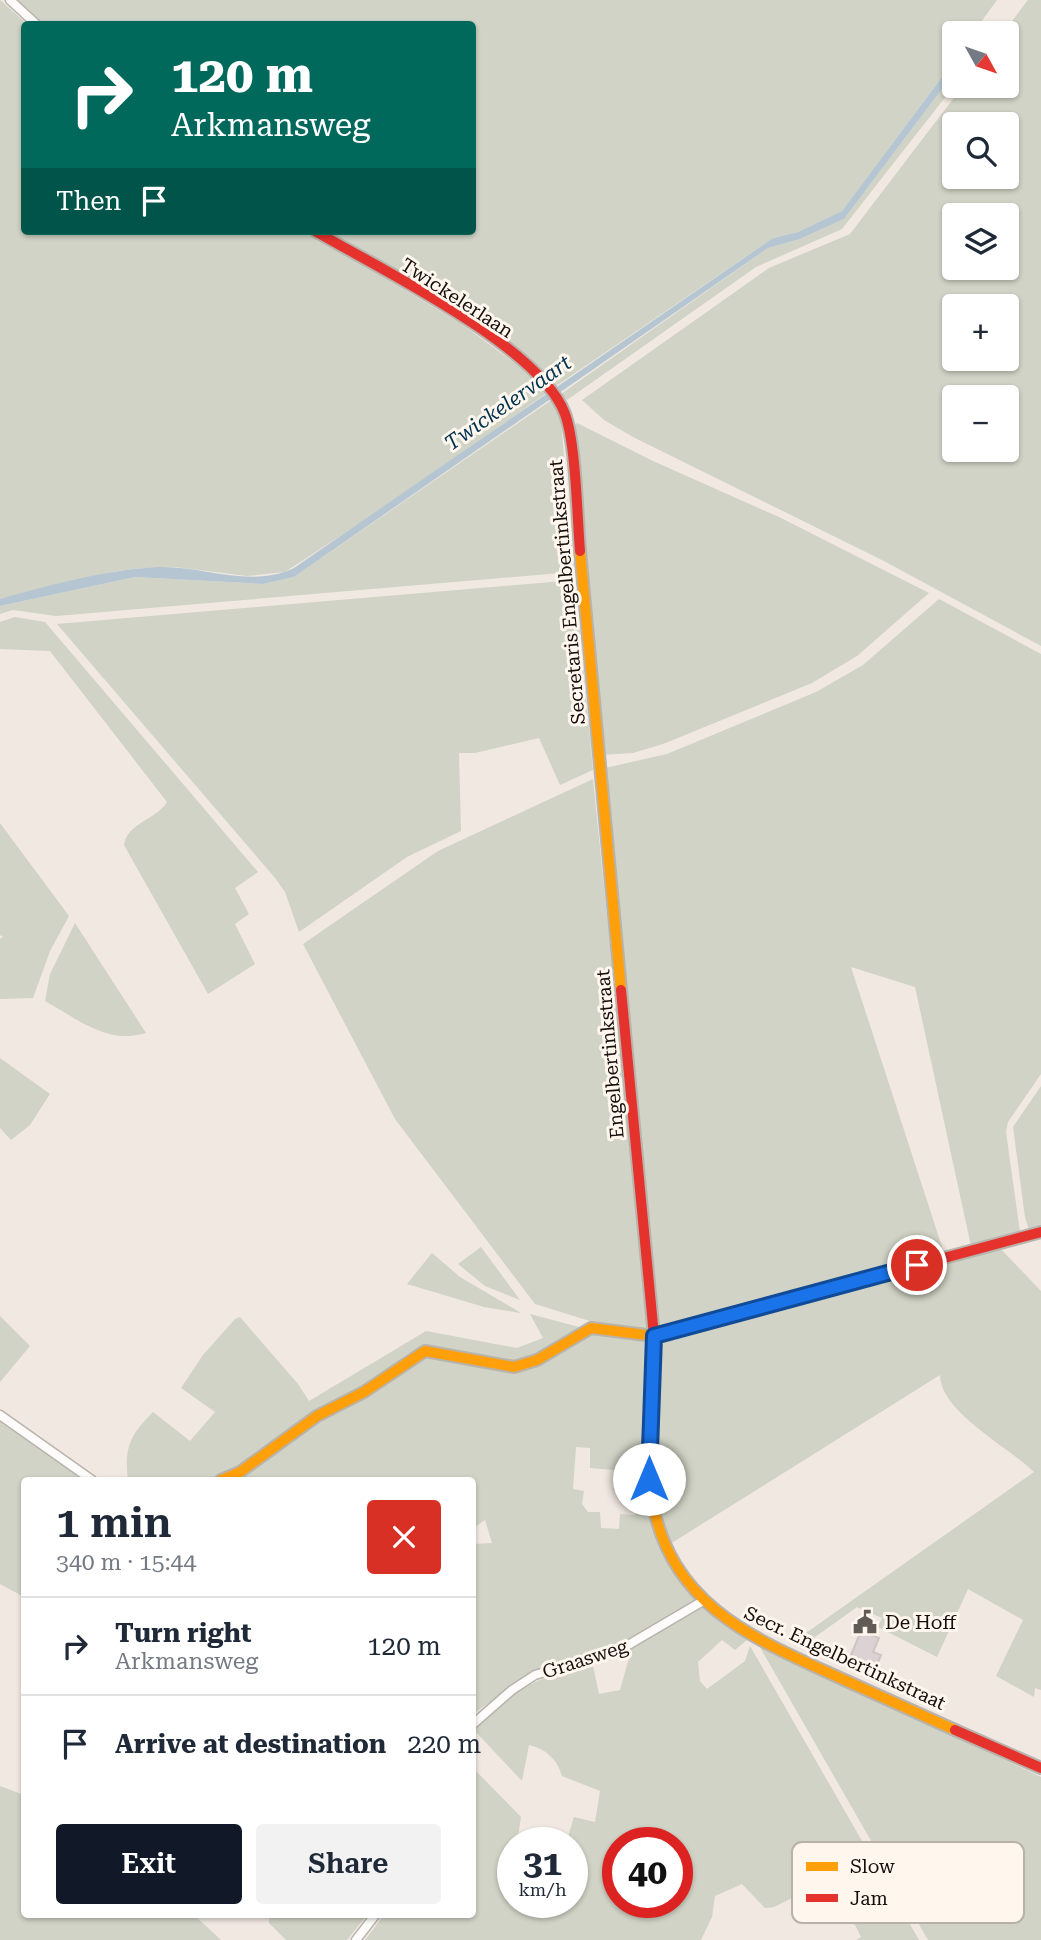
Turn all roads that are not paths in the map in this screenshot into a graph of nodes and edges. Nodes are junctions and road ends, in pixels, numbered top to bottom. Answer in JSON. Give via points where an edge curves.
{"nodes":[{"id":1,"x":10,"y":0,"type":"edge"},
{"id":2,"x":33,"y":21,"type":"edge"},
{"id":3,"x":321,"y":235,"type":"edge"},
{"id":4,"x":565,"y":412,"type":"joint"},
{"id":5,"x":601,"y":769,"type":"joint"},
{"id":6,"x":1041,"y":1232,"type":"edge"},
{"id":7,"x":654,"y":1336,"type":"junction"},
{"id":8,"x":0,"y":1415,"type":"edge"},
{"id":9,"x":88,"y":1477,"type":"edge"},
{"id":10,"x":228,"y":1477,"type":"edge"},
{"id":11,"x":703,"y":1601,"type":"junction"},
{"id":12,"x":476,"y":1722,"type":"edge"},
{"id":13,"x":1041,"y":1768,"type":"edge"},
{"id":14,"x":373,"y":1918,"type":"edge"},
{"id":15,"x":356,"y":1940,"type":"edge"}],
"edges":[{"from":1,"to":2,"type":"street"},
{"from":3,"to":4,"type":"street","name":"Twickelerlaan","via":[[503,348],[551,389]]},
{"from":4,"to":5,"type":"street","name":"Secretaris Engelbertinkstraat"},
{"from":5,"to":7,"type":"street","name":"Engelbertinkstraat"},
{"from":6,"to":7,"type":"street"},
{"from":7,"to":10,"type":"street","via":[[591,1328],[537,1360],[514,1367],[425,1351]]},
{"from":7,"to":11,"type":"street","name":"Secr. Engelbertinkstraat","via":[[652,1502],[664,1545]]},
{"from":8,"to":9,"type":"street"},
{"from":11,"to":12,"type":"street","name":"Graasweg","via":[[623,1648],[535,1675]]},
{"from":11,"to":13,"type":"street","name":"Secr. Engelbertinkstraat","via":[[746,1634]]},
{"from":14,"to":15,"type":"street"}]}
